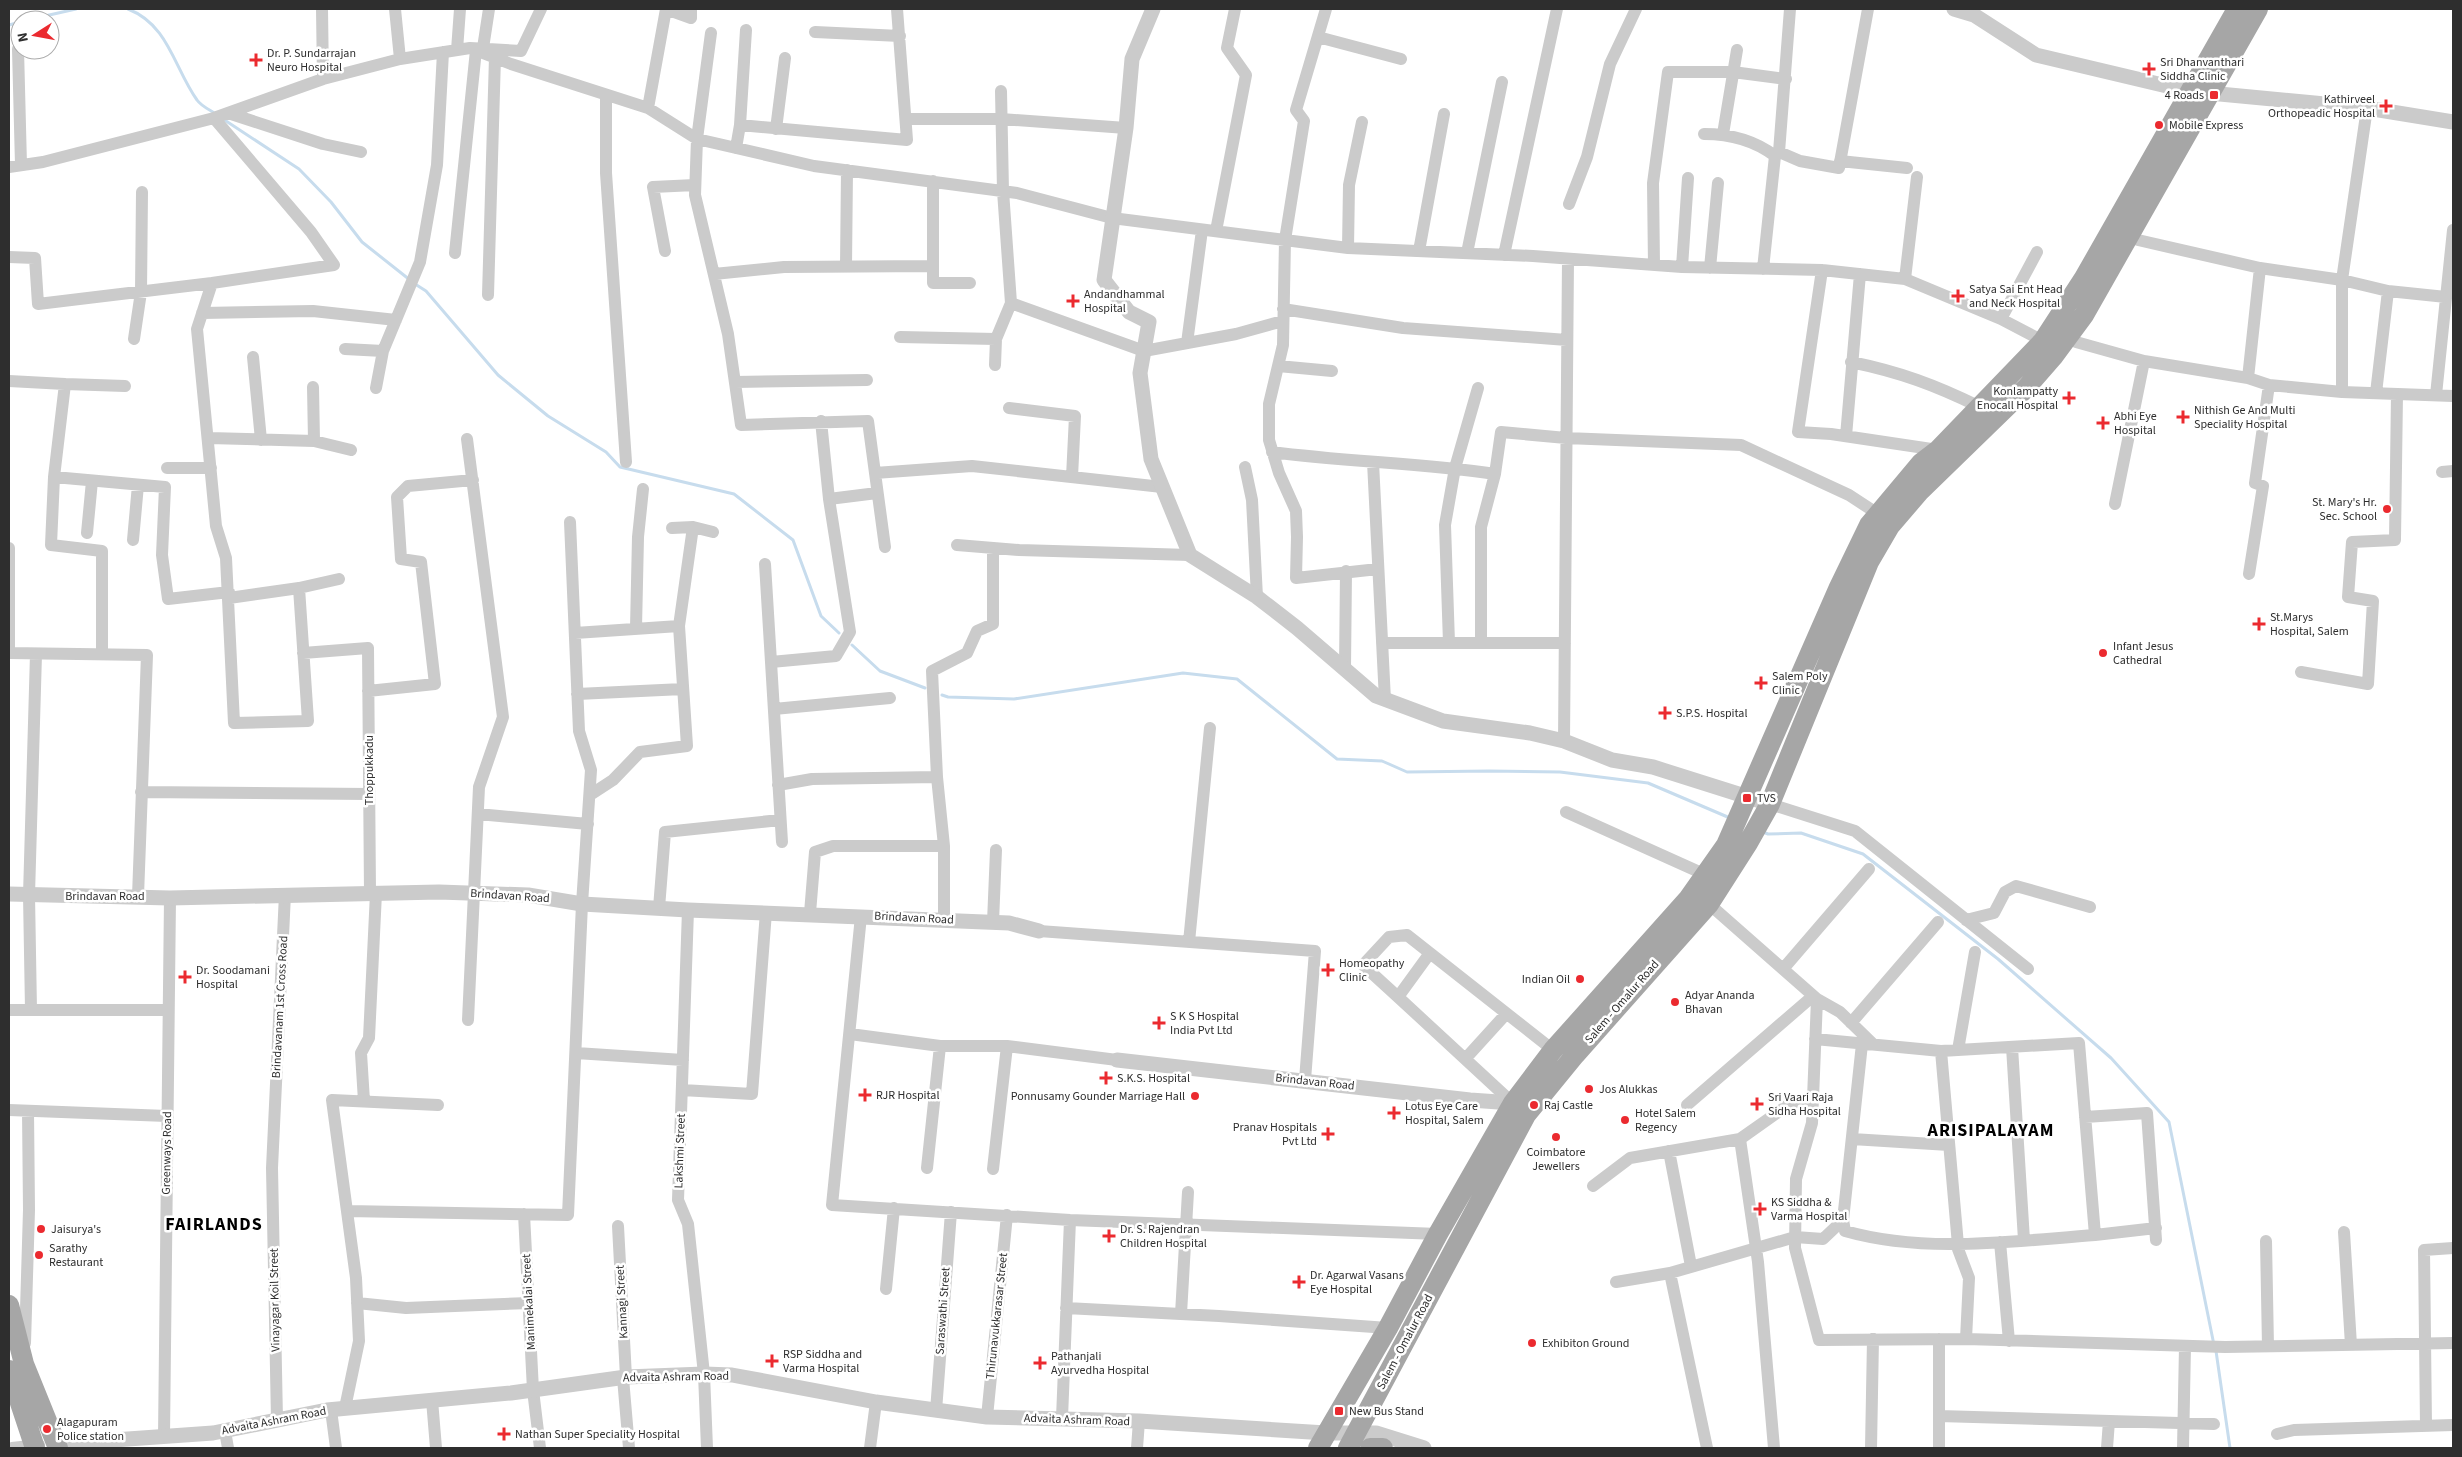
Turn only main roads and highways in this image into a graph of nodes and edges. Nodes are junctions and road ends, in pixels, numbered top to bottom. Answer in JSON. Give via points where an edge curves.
{"nodes":[{"id":1,"x":2237,"y":9,"type":"edge"},
{"id":2,"x":2249,"y":9,"type":"edge"},
{"id":3,"x":2258,"y":9,"type":"edge"},
{"id":4,"x":2269,"y":9,"type":"edge"},
{"id":5,"x":1869,"y":562,"type":"junction"},
{"id":6,"x":1519,"y":1109,"type":"junction"},
{"id":7,"x":9,"y":1305,"type":"edge"},
{"id":8,"x":9,"y":1324,"type":"edge"},
{"id":9,"x":9,"y":1347,"type":"edge"},
{"id":10,"x":16,"y":1367,"type":"edge"},
{"id":11,"x":1363,"y":1439,"type":"edge"},
{"id":12,"x":1325,"y":1443,"type":"edge"},
{"id":13,"x":46,"y":1447,"type":"edge"}],
"edges":[{"from":1,"to":6,"type":"main road","via":[[2084,278],[2043,341],[1938,450],[1921,463],[1869,525],[1726,845],[1688,899],[1553,1050]]},
{"from":2,"to":12,"type":"main road","via":[[2069,318],[2042,356],[1915,483],[1878,528],[1854,571],[1744,831],[1720,872],[1532,1094],[1502,1138]]},
{"from":3,"to":5,"type":"main road","via":[[2084,315],[2054,357],[2026,388],[1920,491],[1890,526]]},
{"from":4,"to":5,"type":"main road","via":[[2214,95],[2097,313],[2034,391],[1938,484]]},
{"from":5,"to":6,"type":"main road","name":"Salem - Omalur Road","via":[[1770,804],[1709,904],[1575,1056]]},
{"from":6,"to":11,"type":"main road","name":"Salem - Omalur Road"},
{"from":6,"to":12,"type":"main road","via":[[1438,1234]]},
{"from":7,"to":10,"type":"main road"},
{"from":8,"to":10,"type":"main road"},
{"from":9,"to":13,"type":"main road"},
{"from":10,"to":13,"type":"main road"}]}
